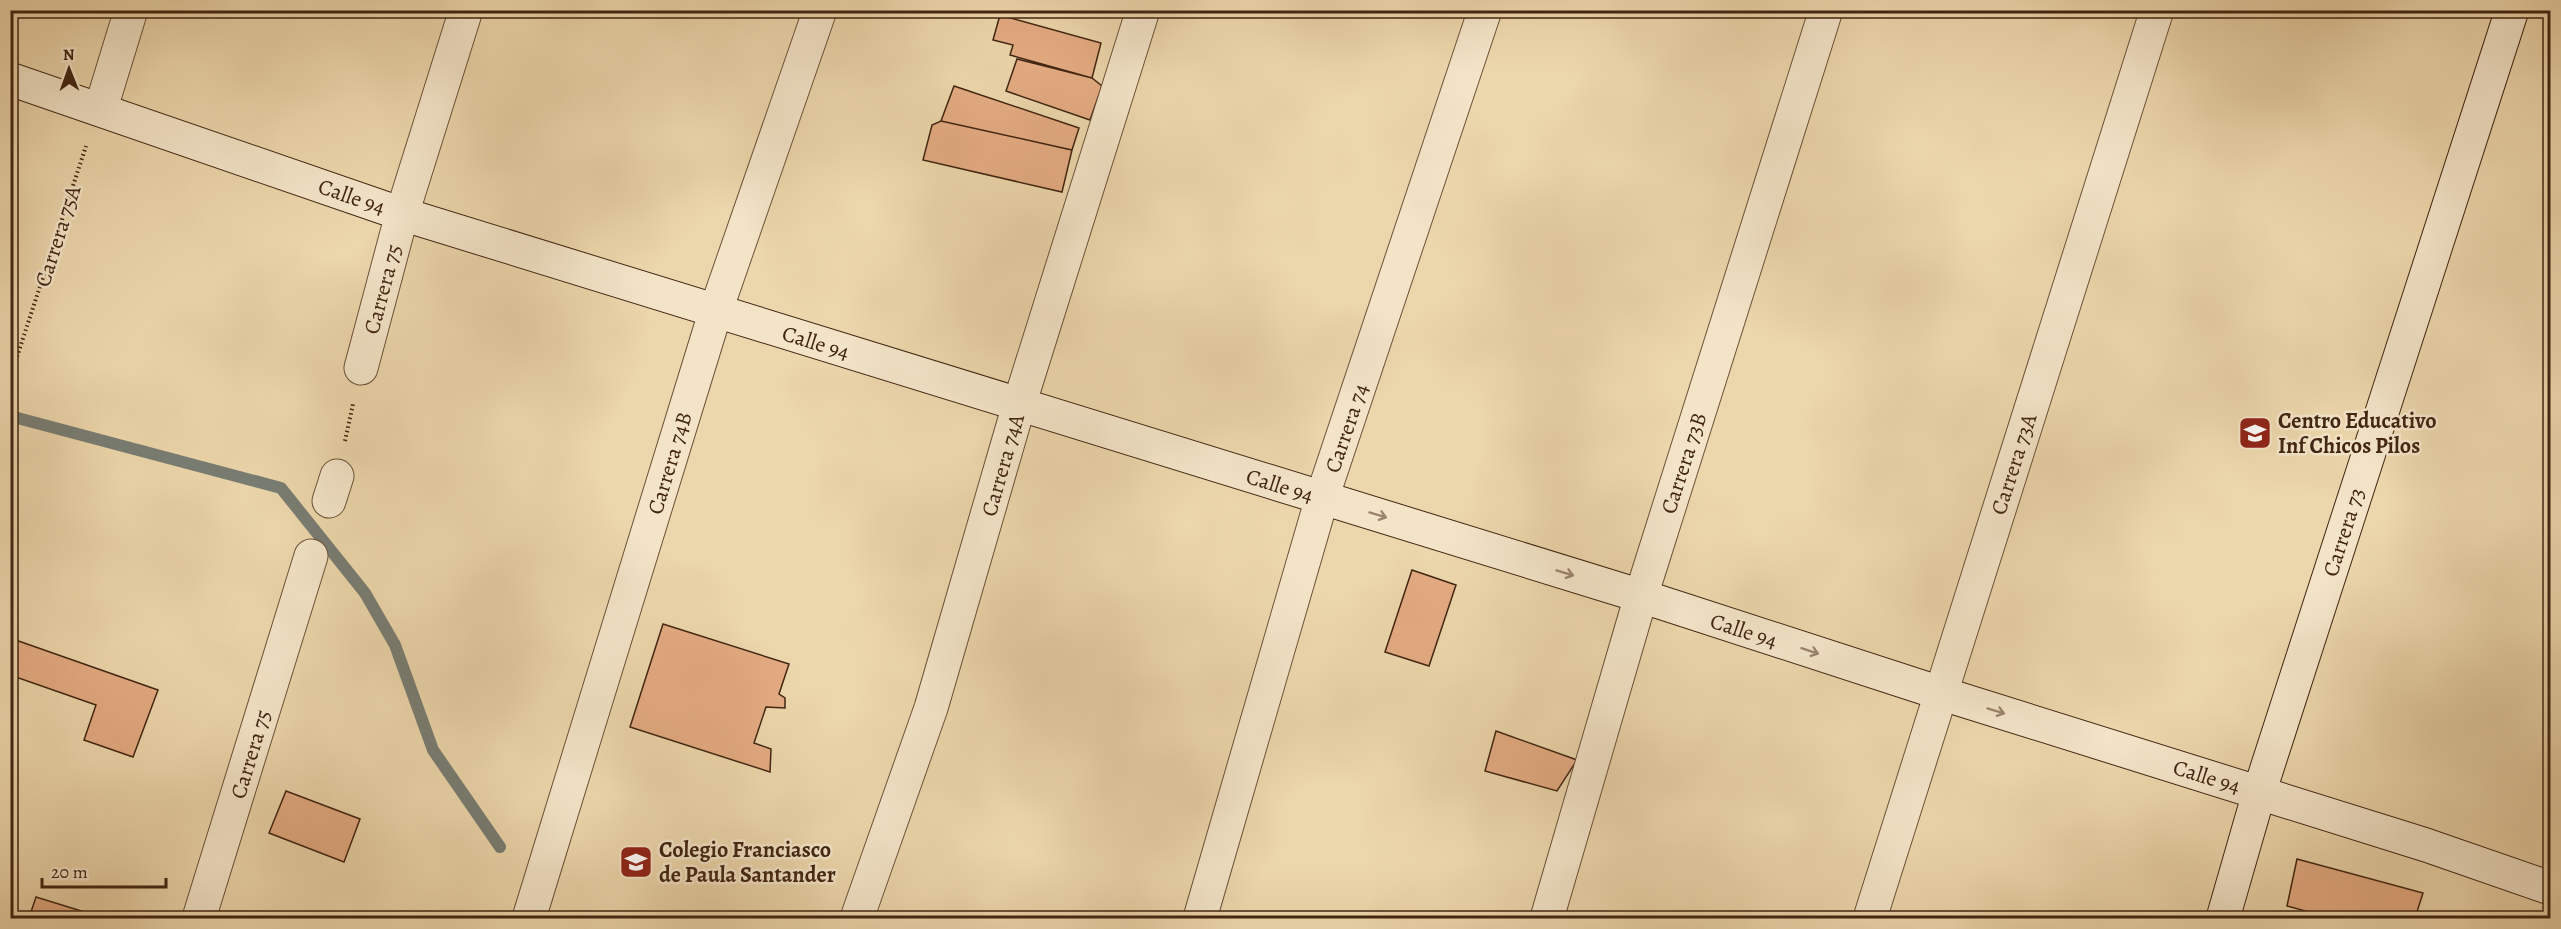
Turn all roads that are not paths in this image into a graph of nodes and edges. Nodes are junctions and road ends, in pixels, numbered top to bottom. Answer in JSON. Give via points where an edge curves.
{"nodes":[{"id":1,"x":131,"y":10,"type":"edge"},
{"id":2,"x":466,"y":10,"type":"edge"},
{"id":3,"x":820,"y":10,"type":"edge"},
{"id":4,"x":1143,"y":10,"type":"edge"},
{"id":5,"x":1485,"y":10,"type":"edge"},
{"id":6,"x":1826,"y":10,"type":"edge"},
{"id":7,"x":2157,"y":10,"type":"edge"},
{"id":8,"x":2512,"y":10,"type":"edge"},
{"id":9,"x":10,"y":79,"type":"edge"},
{"id":10,"x":101,"y":108,"type":"junction"},
{"id":11,"x":402,"y":214,"type":"junction"},
{"id":12,"x":716,"y":310,"type":"junction"},
{"id":13,"x":361,"y":368,"type":"road end"},
{"id":14,"x":1019,"y":405,"type":"junction"},
{"id":15,"x":1322,"y":498,"type":"junction"},
{"id":16,"x":311,"y":556,"type":"dead end"},
{"id":17,"x":1641,"y":596,"type":"junction"},
{"id":18,"x":1940,"y":693,"type":"junction"},
{"id":19,"x":2259,"y":793,"type":"junction"},
{"id":20,"x":2550,"y":888,"type":"edge"},
{"id":21,"x":199,"y":918,"type":"edge"},
{"id":22,"x":529,"y":918,"type":"edge"},
{"id":23,"x":857,"y":918,"type":"edge"},
{"id":24,"x":1200,"y":918,"type":"edge"},
{"id":25,"x":1548,"y":918,"type":"edge"},
{"id":26,"x":1870,"y":918,"type":"edge"},
{"id":27,"x":2223,"y":918,"type":"edge"}],
"edges":[{"from":1,"to":10,"type":"street"},
{"from":2,"to":11,"type":"street","name":"Carrera 75"},
{"from":3,"to":12,"type":"street","name":"Carrera 74B"},
{"from":4,"to":14,"type":"street","name":"Carrera 74A"},
{"from":5,"to":15,"type":"street","name":"Carrera 74"},
{"from":6,"to":17,"type":"street","name":"Carrera 73B"},
{"from":7,"to":18,"type":"street","name":"Carrera 73A"},
{"from":8,"to":19,"type":"street","name":"Carrera 73"},
{"from":9,"to":10,"type":"street","name":"Calle 94"},
{"from":10,"to":11,"type":"street","name":"Calle 94"},
{"from":11,"to":12,"type":"street","name":"Calle 94"},
{"from":11,"to":13,"type":"street","name":"Carrera 75"},
{"from":12,"to":14,"type":"street","name":"Calle 94"},
{"from":12,"to":22,"type":"street","name":"Carrera 74B"},
{"from":14,"to":15,"type":"street","name":"Calle 94"},
{"from":14,"to":23,"type":"street","name":"Carrera 74A","via":[[931,708]]},
{"from":15,"to":17,"type":"street","name":"Calle 94","one_way":true},
{"from":15,"to":24,"type":"street","name":"Carrera 74"},
{"from":16,"to":21,"type":"street","name":"Carrera 75"},
{"from":17,"to":18,"type":"street","name":"Calle 94","one_way":true},
{"from":17,"to":25,"type":"street","name":"Carrera 73B"},
{"from":18,"to":19,"type":"street","name":"Calle 94","one_way":true},
{"from":18,"to":26,"type":"street","name":"Carrera 73A"},
{"from":19,"to":20,"type":"street","name":"Calle 94"},
{"from":19,"to":27,"type":"street","name":"Carrera 73"}]}
